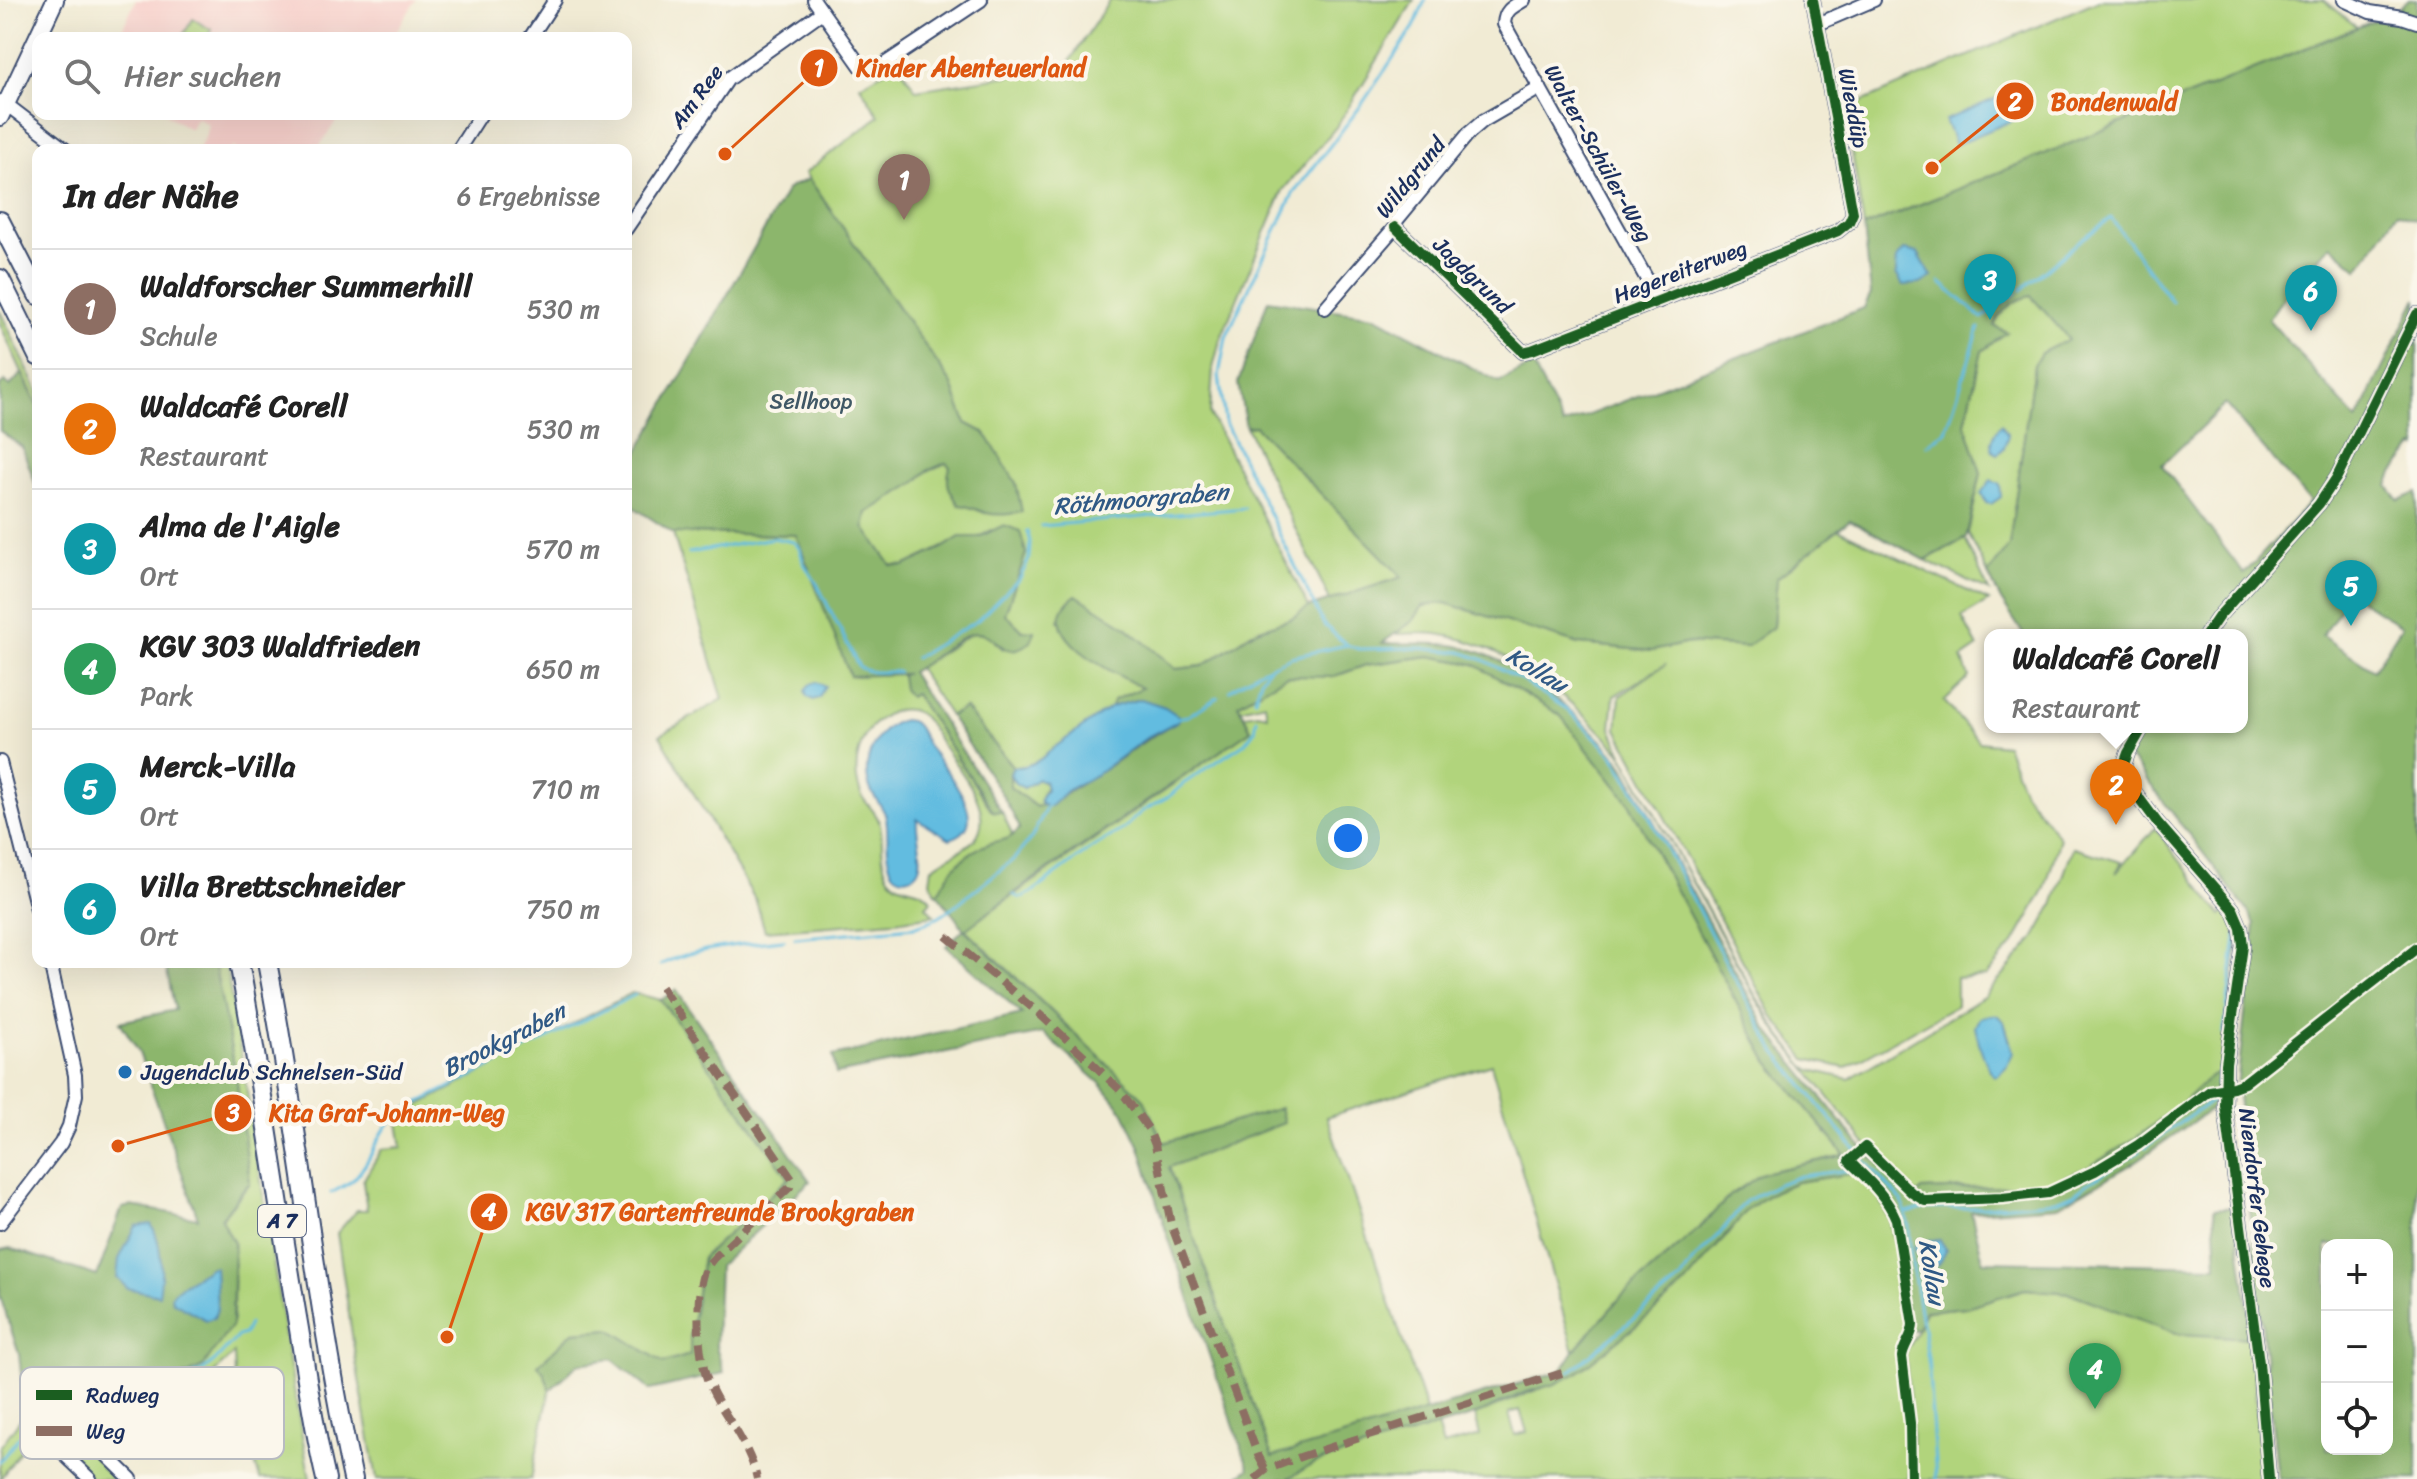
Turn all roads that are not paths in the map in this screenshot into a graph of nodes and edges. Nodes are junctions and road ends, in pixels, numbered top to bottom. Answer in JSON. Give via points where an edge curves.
{"nodes":[{"id":1,"x":55,"y":0,"type":"edge"},
{"id":2,"x":555,"y":0,"type":"edge"},
{"id":3,"x":814,"y":0,"type":"edge"},
{"id":4,"x":981,"y":0,"type":"edge"},
{"id":5,"x":1524,"y":0,"type":"edge"},
{"id":6,"x":1813,"y":0,"type":"edge"},
{"id":7,"x":1874,"y":0,"type":"edge"},
{"id":8,"x":2344,"y":0,"type":"edge"},
{"id":9,"x":822,"y":12,"type":"junction"},
{"id":10,"x":2417,"y":22,"type":"edge"},
{"id":11,"x":1818,"y":24,"type":"junction"},
{"id":12,"x":39,"y":32,"type":"edge"},
{"id":13,"x":534,"y":32,"type":"edge"},
{"id":14,"x":32,"y":46,"type":"edge"},
{"id":15,"x":1540,"y":88,"type":"junction"},
{"id":16,"x":2,"y":107,"type":"edge"},
{"id":17,"x":477,"y":120,"type":"edge"},
{"id":18,"x":57,"y":144,"type":"edge"},
{"id":19,"x":462,"y":144,"type":"edge"},
{"id":20,"x":632,"y":220,"type":"edge"},
{"id":21,"x":0,"y":221,"type":"edge"},
{"id":22,"x":1849,"y":222,"type":"joint"},
{"id":23,"x":1395,"y":227,"type":"junction"},
{"id":24,"x":0,"y":279,"type":"edge"},
{"id":25,"x":32,"y":283,"type":"edge"},
{"id":26,"x":1659,"y":301,"type":"junction"},
{"id":27,"x":1325,"y":308,"type":"dead end"},
{"id":28,"x":2417,"y":314,"type":"edge"},
{"id":29,"x":32,"y":344,"type":"edge"},
{"id":30,"x":1523,"y":352,"type":"joint"},
{"id":31,"x":2210,"y":629,"type":"edge"},
{"id":32,"x":2140,"y":733,"type":"edge"},
{"id":33,"x":0,"y":762,"type":"edge"},
{"id":34,"x":6,"y":812,"type":"edge"},
{"id":35,"x":32,"y":894,"type":"edge"},
{"id":36,"x":51,"y":968,"type":"edge"},
{"id":37,"x":240,"y":968,"type":"edge"},
{"id":38,"x":268,"y":968,"type":"edge"},
{"id":39,"x":0,"y":1223,"type":"edge"},
{"id":40,"x":69,"y":1459,"type":"edge"},
{"id":41,"x":111,"y":1459,"type":"edge"},
{"id":42,"x":90,"y":1479,"type":"edge"},
{"id":43,"x":131,"y":1479,"type":"edge"},
{"id":44,"x":326,"y":1479,"type":"edge"},
{"id":45,"x":353,"y":1479,"type":"edge"},
{"id":46,"x":2269,"y":1479,"type":"edge"}],
"edges":[{"from":1,"to":12,"type":"main road"},
{"from":2,"to":13,"type":"street"},
{"from":3,"to":9,"type":"street"},
{"from":4,"to":9,"type":"street","via":[[877,69],[862,68]]},
{"from":5,"to":15,"type":"street","name":"Walter-Schüler-Weg","via":[[1505,14],[1504,24]]},
{"from":6,"to":11,"type":"street","name":"Wieddüp"},
{"from":7,"to":11,"type":"street"},
{"from":8,"to":10,"type":"street"},
{"from":9,"to":20,"type":"street","name":"Am Ree","via":[[728,79]]},
{"from":11,"to":22,"type":"street","name":"Wieddüp","via":[[1853,213]]},
{"from":14,"to":16,"type":"main road"},
{"from":15,"to":23,"type":"street","name":"Wildgrund","via":[[1469,133]]},
{"from":15,"to":26,"type":"street","name":"Walter-Schüler-Weg"},
{"from":16,"to":18,"type":"street"},
{"from":17,"to":19,"type":"street"},
{"from":21,"to":25,"type":"highway"},
{"from":22,"to":26,"type":"street","name":"Hegereiterweg","via":[[1838,231]]},
{"from":23,"to":27,"type":"street","name":"Wildgrund"},
{"from":23,"to":30,"type":"street","name":"Jagdgrund"},
{"from":24,"to":29,"type":"highway"},
{"from":26,"to":30,"type":"street","name":"Hegereiterweg"},
{"from":28,"to":31,"type":"street","via":[[2337,477]]},
{"from":32,"to":46,"type":"street","name":"Niendorfer Gehege","via":[[2124,764],[2128,783],[2233,909],[2241,928],[2225,1105]]},
{"from":33,"to":34,"type":"street"},
{"from":34,"to":35,"type":"street"},
{"from":36,"to":39,"type":"street","via":[[76,1095],[69,1126],[54,1153]]},
{"from":37,"to":44,"type":"highway","number":"A 7"},
{"from":38,"to":45,"type":"highway","number":"A 7"},
{"from":40,"to":42,"type":"street"},
{"from":41,"to":43,"type":"street"}]}
